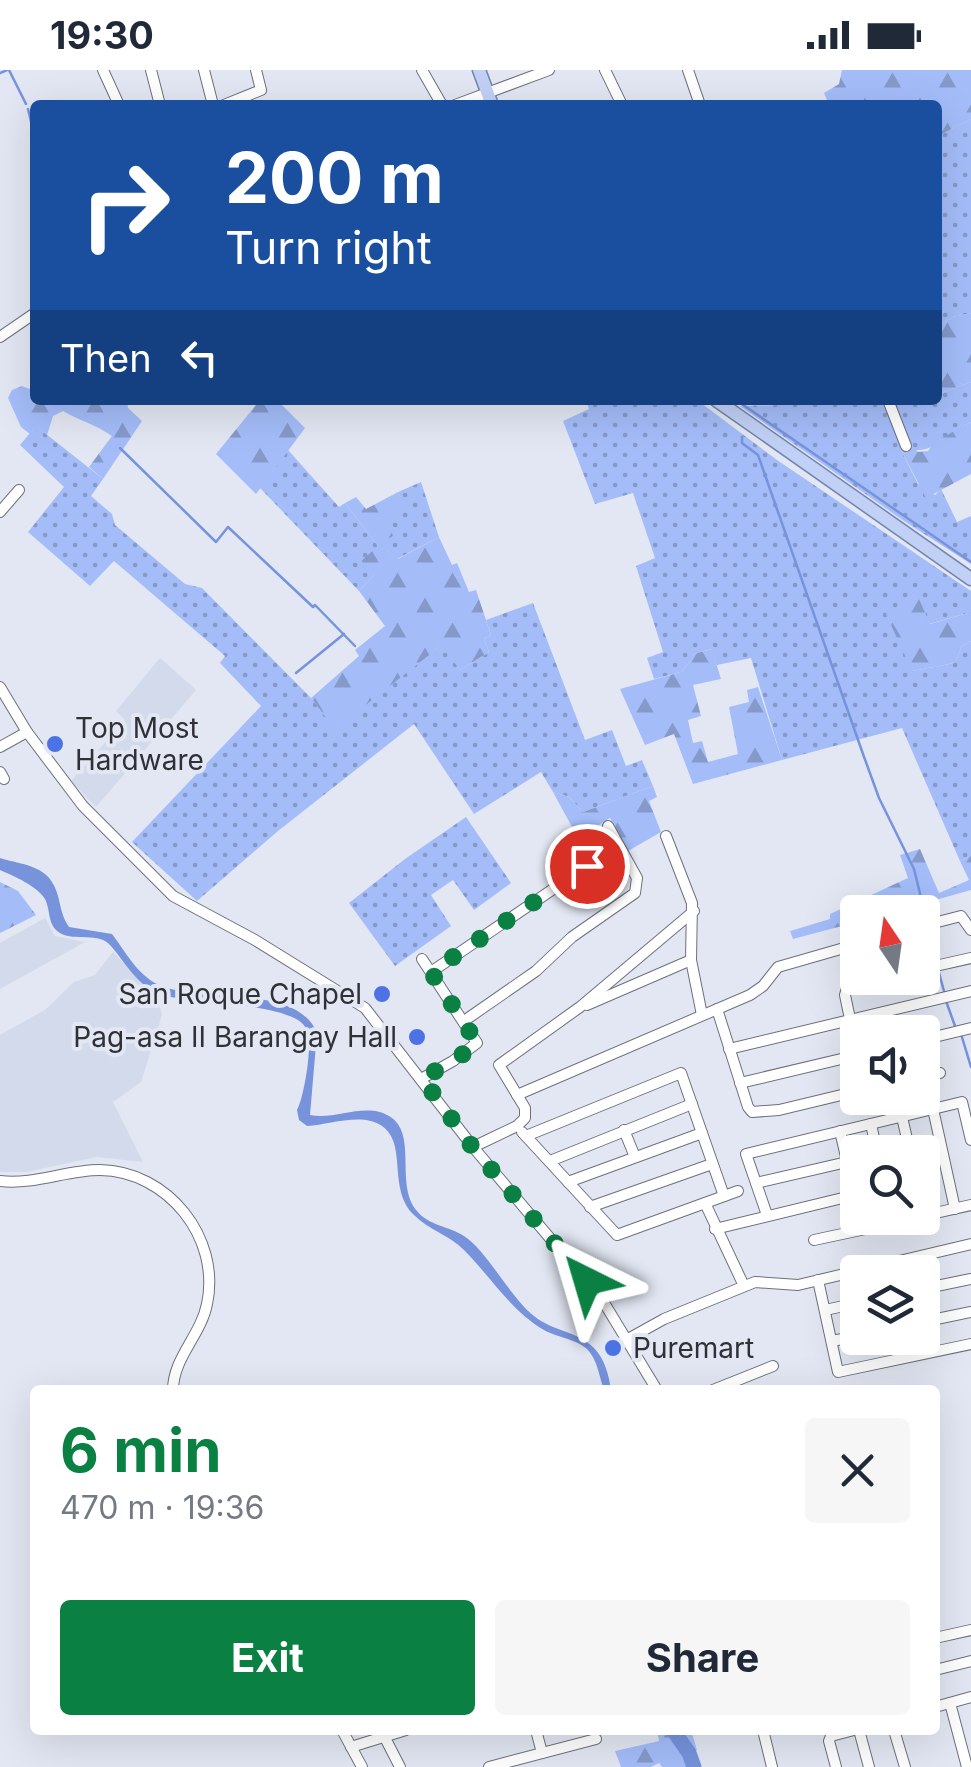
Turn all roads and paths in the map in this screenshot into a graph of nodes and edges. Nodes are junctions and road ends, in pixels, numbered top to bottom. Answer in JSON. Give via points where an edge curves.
{"nodes":[{"id":1,"x":104,"y":70,"type":"edge"},
{"id":2,"x":152,"y":70,"type":"edge"},
{"id":3,"x":204,"y":70,"type":"edge"},
{"id":4,"x":256,"y":70,"type":"edge"},
{"id":5,"x":422,"y":70,"type":"edge"},
{"id":6,"x":479,"y":70,"type":"edge"},
{"id":7,"x":549,"y":70,"type":"edge"},
{"id":8,"x":605,"y":70,"type":"edge"},
{"id":9,"x":688,"y":70,"type":"edge"},
{"id":10,"x":535,"y":73,"type":"edge"},
{"id":11,"x":489,"y":98,"type":"edge"},
{"id":12,"x":117,"y":100,"type":"edge"},
{"id":13,"x":159,"y":100,"type":"edge"},
{"id":14,"x":212,"y":100,"type":"edge"},
{"id":15,"x":247,"y":100,"type":"edge"},
{"id":16,"x":439,"y":100,"type":"edge"},
{"id":17,"x":620,"y":100,"type":"edge"},
{"id":18,"x":698,"y":100,"type":"edge"},
{"id":19,"x":30,"y":317,"type":"edge"},
{"id":20,"x":0,"y":337,"type":"edge"},
{"id":21,"x":723,"y":405,"type":"edge"},
{"id":22,"x":890,"y":405,"type":"edge"},
{"id":23,"x":906,"y":446,"type":"dead end"},
{"id":24,"x":19,"y":490,"type":"dead end"},
{"id":25,"x":0,"y":512,"type":"edge"},
{"id":26,"x":971,"y":579,"type":"edge"},
{"id":27,"x":0,"y":687,"type":"edge"},
{"id":28,"x":27,"y":732,"type":"junction"},
{"id":29,"x":0,"y":747,"type":"edge"},
{"id":30,"x":608,"y":826,"type":"dead end"},
{"id":31,"x":666,"y":836,"type":"dead end"},
{"id":32,"x":618,"y":845,"type":"junction"},
{"id":33,"x":694,"y":911,"type":"junction"},
{"id":34,"x":940,"y":921,"type":"edge"},
{"id":35,"x":971,"y":930,"type":"edge"},
{"id":36,"x":840,"y":949,"type":"edge"},
{"id":37,"x":971,"y":958,"type":"edge"},
{"id":38,"x":422,"y":959,"type":"dead end"},
{"id":39,"x":691,"y":960,"type":"junction"},
{"id":40,"x":940,"y":965,"type":"edge"},
{"id":41,"x":431,"y":972,"type":"junction"},
{"id":42,"x":971,"y":992,"type":"edge"},
{"id":43,"x":580,"y":1007,"type":"junction"},
{"id":44,"x":717,"y":1009,"type":"junction"},
{"id":45,"x":702,"y":1015,"type":"junction"},
{"id":46,"x":868,"y":1015,"type":"edge"},
{"id":47,"x":464,"y":1021,"type":"junction"},
{"id":48,"x":840,"y":1021,"type":"edge"},
{"id":49,"x":971,"y":1028,"type":"edge"},
{"id":50,"x":940,"y":1036,"type":"edge"},
{"id":51,"x":729,"y":1049,"type":"junction"},
{"id":52,"x":840,"y":1060,"type":"edge"},
{"id":53,"x":422,"y":1078,"type":"junction"},
{"id":54,"x":740,"y":1084,"type":"junction"},
{"id":55,"x":517,"y":1094,"type":"junction"},
{"id":56,"x":840,"y":1095,"type":"edge"},
{"id":57,"x":692,"y":1104,"type":"junction"},
{"id":58,"x":940,"y":1107,"type":"edge"},
{"id":59,"x":906,"y":1115,"type":"edge"},
{"id":60,"x":934,"y":1115,"type":"edge"},
{"id":61,"x":902,"y":1116,"type":"junction"},
{"id":62,"x":871,"y":1124,"type":"junction"},
{"id":63,"x":517,"y":1126,"type":"junction"},
{"id":64,"x":624,"y":1130,"type":"junction"},
{"id":65,"x":840,"y":1132,"type":"junction"},
{"id":66,"x":702,"y":1133,"type":"junction"},
{"id":67,"x":841,"y":1135,"type":"edge"},
{"id":68,"x":873,"y":1135,"type":"edge"},
{"id":69,"x":906,"y":1135,"type":"edge"},
{"id":70,"x":526,"y":1136,"type":"junction"},
{"id":71,"x":971,"y":1140,"type":"edge"},
{"id":72,"x":473,"y":1148,"type":"junction"},
{"id":73,"x":635,"y":1157,"type":"junction"},
{"id":74,"x":550,"y":1162,"type":"junction"},
{"id":75,"x":712,"y":1164,"type":"junction"},
{"id":76,"x":840,"y":1164,"type":"edge"},
{"id":77,"x":0,"y":1181,"type":"edge"},
{"id":78,"x":568,"y":1182,"type":"junction"},
{"id":79,"x":756,"y":1183,"type":"junction"},
{"id":80,"x":738,"y":1190,"type":"dead end"},
{"id":81,"x":724,"y":1196,"type":"junction"},
{"id":82,"x":840,"y":1199,"type":"edge"},
{"id":83,"x":705,"y":1203,"type":"junction"},
{"id":84,"x":971,"y":1206,"type":"edge"},
{"id":85,"x":590,"y":1207,"type":"junction"},
{"id":86,"x":955,"y":1209,"type":"junction"},
{"id":87,"x":940,"y":1212,"type":"edge"},
{"id":88,"x":767,"y":1215,"type":"junction"},
{"id":89,"x":715,"y":1229,"type":"junction"},
{"id":90,"x":840,"y":1231,"type":"edge"},
{"id":91,"x":814,"y":1240,"type":"dead end"},
{"id":92,"x":971,"y":1244,"type":"edge"},
{"id":93,"x":971,"y":1279,"type":"edge"},
{"id":94,"x":818,"y":1280,"type":"junction"},
{"id":95,"x":940,"y":1285,"type":"edge"},
{"id":96,"x":744,"y":1286,"type":"junction"},
{"id":97,"x":840,"y":1307,"type":"edge"},
{"id":98,"x":825,"y":1310,"type":"junction"},
{"id":99,"x":971,"y":1312,"type":"edge"},
{"id":100,"x":940,"y":1318,"type":"edge"},
{"id":101,"x":628,"y":1339,"type":"junction"},
{"id":102,"x":840,"y":1339,"type":"edge"},
{"id":103,"x":832,"y":1341,"type":"junction"},
{"id":104,"x":971,"y":1344,"type":"edge"},
{"id":105,"x":773,"y":1366,"type":"dead end"},
{"id":106,"x":173,"y":1385,"type":"edge"},
{"id":107,"x":654,"y":1385,"type":"edge"},
{"id":108,"x":726,"y":1385,"type":"edge"},
{"id":109,"x":971,"y":1630,"type":"edge"},
{"id":110,"x":940,"y":1637,"type":"edge"},
{"id":111,"x":971,"y":1660,"type":"edge"},
{"id":112,"x":940,"y":1669,"type":"edge"},
{"id":113,"x":971,"y":1697,"type":"edge"},
{"id":114,"x":950,"y":1703,"type":"junction"},
{"id":115,"x":940,"y":1706,"type":"edge"},
{"id":116,"x":345,"y":1735,"type":"edge"},
{"id":117,"x":378,"y":1735,"type":"edge"},
{"id":118,"x":383,"y":1735,"type":"edge"},
{"id":119,"x":537,"y":1735,"type":"edge"},
{"id":120,"x":763,"y":1735,"type":"edge"},
{"id":121,"x":834,"y":1735,"type":"edge"},
{"id":122,"x":858,"y":1735,"type":"edge"},
{"id":123,"x":895,"y":1735,"type":"edge"},
{"id":124,"x":596,"y":1739,"type":"dead end"},
{"id":125,"x":351,"y":1747,"type":"junction"},
{"id":126,"x":542,"y":1753,"type":"junction"},
{"id":127,"x":362,"y":1767,"type":"edge"},
{"id":128,"x":400,"y":1767,"type":"edge"},
{"id":129,"x":490,"y":1767,"type":"edge"},
{"id":130,"x":772,"y":1767,"type":"edge"},
{"id":131,"x":836,"y":1767,"type":"edge"},
{"id":132,"x":869,"y":1767,"type":"edge"},
{"id":133,"x":905,"y":1767,"type":"edge"},
{"id":134,"x":968,"y":1767,"type":"edge"}],
"edges":[{"from":1,"to":12,"type":"street"},
{"from":2,"to":13,"type":"street"},
{"from":3,"to":14,"type":"street"},
{"from":4,"to":15,"type":"street","via":[[260,90]]},
{"from":5,"to":16,"type":"street"},
{"from":6,"to":11,"type":"main road"},
{"from":7,"to":10,"type":"street"},
{"from":8,"to":17,"type":"street"},
{"from":9,"to":18,"type":"street"},
{"from":10,"to":11,"type":"street"},
{"from":19,"to":20,"type":"street"},
{"from":21,"to":26,"type":"main road"},
{"from":22,"to":23,"type":"street"},
{"from":24,"to":25,"type":"street"},
{"from":27,"to":28,"type":"street"},
{"from":28,"to":29,"type":"street"},
{"from":28,"to":53,"type":"street","via":[[92,816],[173,896],[355,999]]},
{"from":30,"to":32,"type":"street"},
{"from":31,"to":33,"type":"street"},
{"from":32,"to":41,"type":"street"},
{"from":32,"to":47,"type":"street","via":[[637,878],[635,894]]},
{"from":33,"to":39,"type":"street"},
{"from":33,"to":43,"type":"street"},
{"from":34,"to":35,"type":"street","via":[[961,916]]},
{"from":36,"to":44,"type":"street","via":[[778,967],[757,992]]},
{"from":37,"to":40,"type":"street"},
{"from":38,"to":41,"type":"street"},
{"from":39,"to":43,"type":"street"},
{"from":39,"to":45,"type":"street"},
{"from":41,"to":47,"type":"street"},
{"from":42,"to":46,"type":"street"},
{"from":43,"to":55,"type":"street","via":[[499,1065]]},
{"from":44,"to":45,"type":"street"},
{"from":44,"to":51,"type":"street"},
{"from":45,"to":55,"type":"street"},
{"from":47,"to":53,"type":"street","via":[[477,1043]]},
{"from":48,"to":51,"type":"street"},
{"from":49,"to":50,"type":"street"},
{"from":51,"to":54,"type":"street"},
{"from":52,"to":54,"type":"street"},
{"from":53,"to":72,"type":"street"},
{"from":54,"to":56,"type":"street","via":[[748,1108],[758,1113]]},
{"from":55,"to":63,"type":"street","via":[[526,1113]]},
{"from":57,"to":64,"type":"street"},
{"from":57,"to":66,"type":"street"},
{"from":57,"to":70,"type":"street","via":[[681,1073]]},
{"from":58,"to":71,"type":"street","via":[[962,1102]]},
{"from":59,"to":61,"type":"street"},
{"from":60,"to":86,"type":"street"},
{"from":61,"to":62,"type":"street"},
{"from":61,"to":69,"type":"street"},
{"from":62,"to":65,"type":"street"},
{"from":62,"to":68,"type":"street"},
{"from":63,"to":70,"type":"street"},
{"from":63,"to":72,"type":"street"},
{"from":64,"to":73,"type":"street"},
{"from":64,"to":74,"type":"street"},
{"from":65,"to":67,"type":"street"},
{"from":65,"to":79,"type":"street","via":[[746,1154]]},
{"from":66,"to":73,"type":"street"},
{"from":66,"to":75,"type":"street"},
{"from":70,"to":74,"type":"street"},
{"from":72,"to":101,"type":"street"},
{"from":73,"to":78,"type":"street"},
{"from":74,"to":78,"type":"street"},
{"from":75,"to":81,"type":"street"},
{"from":75,"to":85,"type":"street"},
{"from":76,"to":79,"type":"street"},
{"from":77,"to":106,"type":"street","via":[[112,1172],[153,1185],[185,1213],[204,1251],[209,1293]]},
{"from":78,"to":85,"type":"street"},
{"from":79,"to":88,"type":"street"},
{"from":80,"to":81,"type":"street"},
{"from":81,"to":83,"type":"street"},
{"from":82,"to":88,"type":"street"},
{"from":83,"to":85,"type":"street","via":[[616,1235]]},
{"from":83,"to":89,"type":"street"},
{"from":84,"to":86,"type":"street"},
{"from":86,"to":87,"type":"street"},
{"from":88,"to":89,"type":"street"},
{"from":89,"to":96,"type":"street"},
{"from":90,"to":91,"type":"street"},
{"from":92,"to":94,"type":"street"},
{"from":93,"to":95,"type":"street"},
{"from":94,"to":96,"type":"street"},
{"from":94,"to":98,"type":"street"},
{"from":96,"to":101,"type":"street"},
{"from":97,"to":98,"type":"street"},
{"from":98,"to":103,"type":"street"},
{"from":99,"to":100,"type":"street"},
{"from":101,"to":107,"type":"street"},
{"from":102,"to":103,"type":"street"},
{"from":103,"to":104,"type":"street","via":[[838,1372]]},
{"from":105,"to":108,"type":"street"},
{"from":109,"to":110,"type":"street"},
{"from":111,"to":112,"type":"street"},
{"from":113,"to":114,"type":"street"},
{"from":114,"to":115,"type":"street"},
{"from":114,"to":134,"type":"street"},
{"from":116,"to":125,"type":"street"},
{"from":117,"to":125,"type":"street"},
{"from":118,"to":128,"type":"street","via":[[388,1756]]},
{"from":119,"to":126,"type":"street"},
{"from":120,"to":130,"type":"street"},
{"from":121,"to":131,"type":"street","via":[[829,1741]]},
{"from":122,"to":132,"type":"street"},
{"from":123,"to":133,"type":"street"},
{"from":124,"to":126,"type":"street"},
{"from":125,"to":127,"type":"street"},
{"from":126,"to":129,"type":"street"}]}
